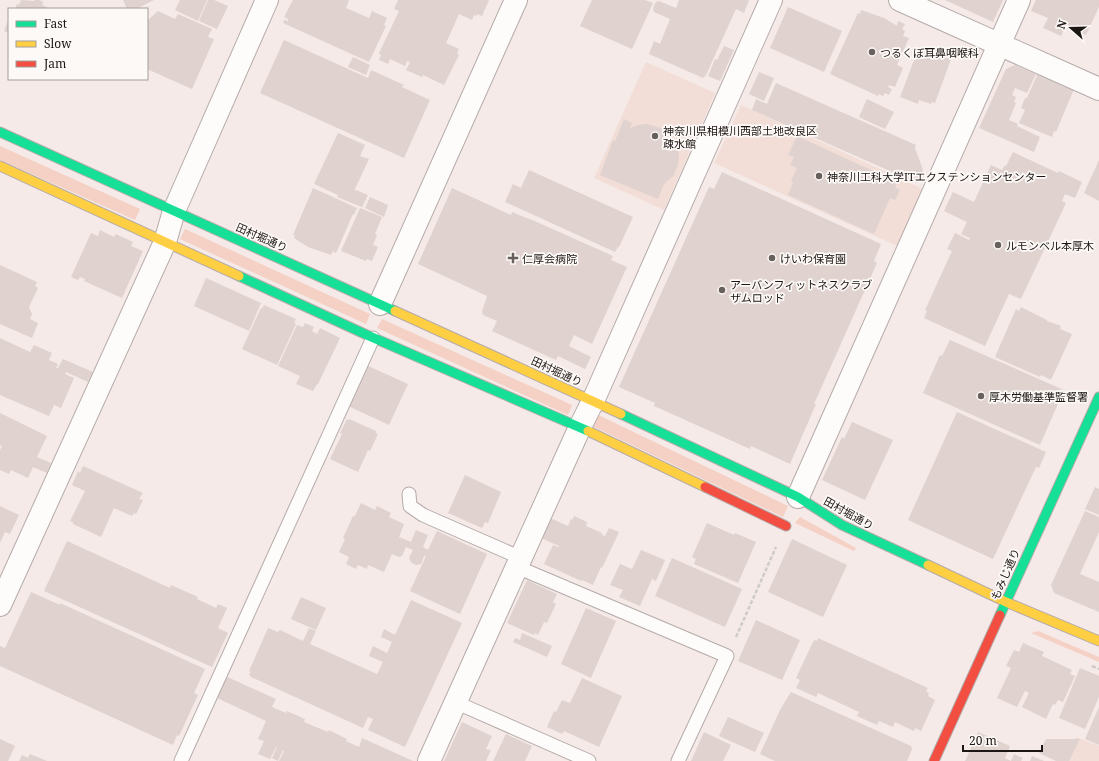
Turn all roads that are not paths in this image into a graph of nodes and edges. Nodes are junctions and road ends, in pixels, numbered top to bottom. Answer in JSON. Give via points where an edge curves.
{"nodes":[{"id":1,"x":267,"y":0,"type":"edge"},
{"id":2,"x":516,"y":0,"type":"edge"},
{"id":3,"x":771,"y":0,"type":"edge"},
{"id":4,"x":900,"y":0,"type":"edge"},
{"id":5,"x":1019,"y":0,"type":"edge"},
{"id":6,"x":999,"y":44,"type":"junction"},
{"id":7,"x":1099,"y":89,"type":"edge"},
{"id":8,"x":0,"y":132,"type":"edge"},
{"id":9,"x":0,"y":166,"type":"edge"},
{"id":10,"x":174,"y":211,"type":"junction"},
{"id":11,"x":165,"y":242,"type":"junction"},
{"id":12,"x":380,"y":304,"type":"junction"},
{"id":13,"x":373,"y":338,"type":"junction"},
{"id":14,"x":1099,"y":397,"type":"edge"},
{"id":15,"x":593,"y":401,"type":"junction"},
{"id":16,"x":580,"y":427,"type":"junction"},
{"id":17,"x":409,"y":494,"type":"dead end"},
{"id":18,"x":798,"y":497,"type":"junction"},
{"id":19,"x":786,"y":526,"type":"road end"},
{"id":20,"x":519,"y":563,"type":"junction"},
{"id":21,"x":1006,"y":602,"type":"junction"},
{"id":22,"x":0,"y":605,"type":"edge"},
{"id":23,"x":1099,"y":641,"type":"edge"},
{"id":24,"x":455,"y":702,"type":"junction"},
{"id":25,"x":181,"y":761,"type":"edge"},
{"id":26,"x":429,"y":761,"type":"edge"},
{"id":27,"x":589,"y":761,"type":"edge"},
{"id":28,"x":678,"y":761,"type":"edge"},
{"id":29,"x":934,"y":761,"type":"edge"}],
"edges":[{"from":1,"to":10,"type":"street"},
{"from":2,"to":12,"type":"street"},
{"from":3,"to":15,"type":"street"},
{"from":4,"to":6,"type":"street"},
{"from":5,"to":6,"type":"street"},
{"from":6,"to":7,"type":"street"},
{"from":6,"to":18,"type":"street"},
{"from":8,"to":10,"type":"street","name":"田村堀通り"},
{"from":9,"to":11,"type":"street"},
{"from":10,"to":11,"type":"street"},
{"from":10,"to":12,"type":"street","name":"田村堀通り"},
{"from":11,"to":13,"type":"street"},
{"from":11,"to":22,"type":"street"},
{"from":12,"to":15,"type":"street","name":"田村堀通り"},
{"from":13,"to":16,"type":"street"},
{"from":13,"to":25,"type":"lane"},
{"from":14,"to":21,"type":"street","name":"もみじ通り"},
{"from":15,"to":16,"type":"street"},
{"from":15,"to":18,"type":"street","name":"田村堀通り"},
{"from":16,"to":19,"type":"street"},
{"from":16,"to":20,"type":"street"},
{"from":17,"to":20,"type":"lane","via":[[410,506],[423,515]]},
{"from":18,"to":21,"type":"street","name":"田村堀通り","via":[[842,525]]},
{"from":20,"to":24,"type":"street"},
{"from":20,"to":28,"type":"lane","via":[[727,656]]},
{"from":21,"to":23,"type":"street","name":"田村堀通り"},
{"from":21,"to":29,"type":"street","name":"もみじ通り"},
{"from":24,"to":26,"type":"street"},
{"from":24,"to":27,"type":"lane"}]}
